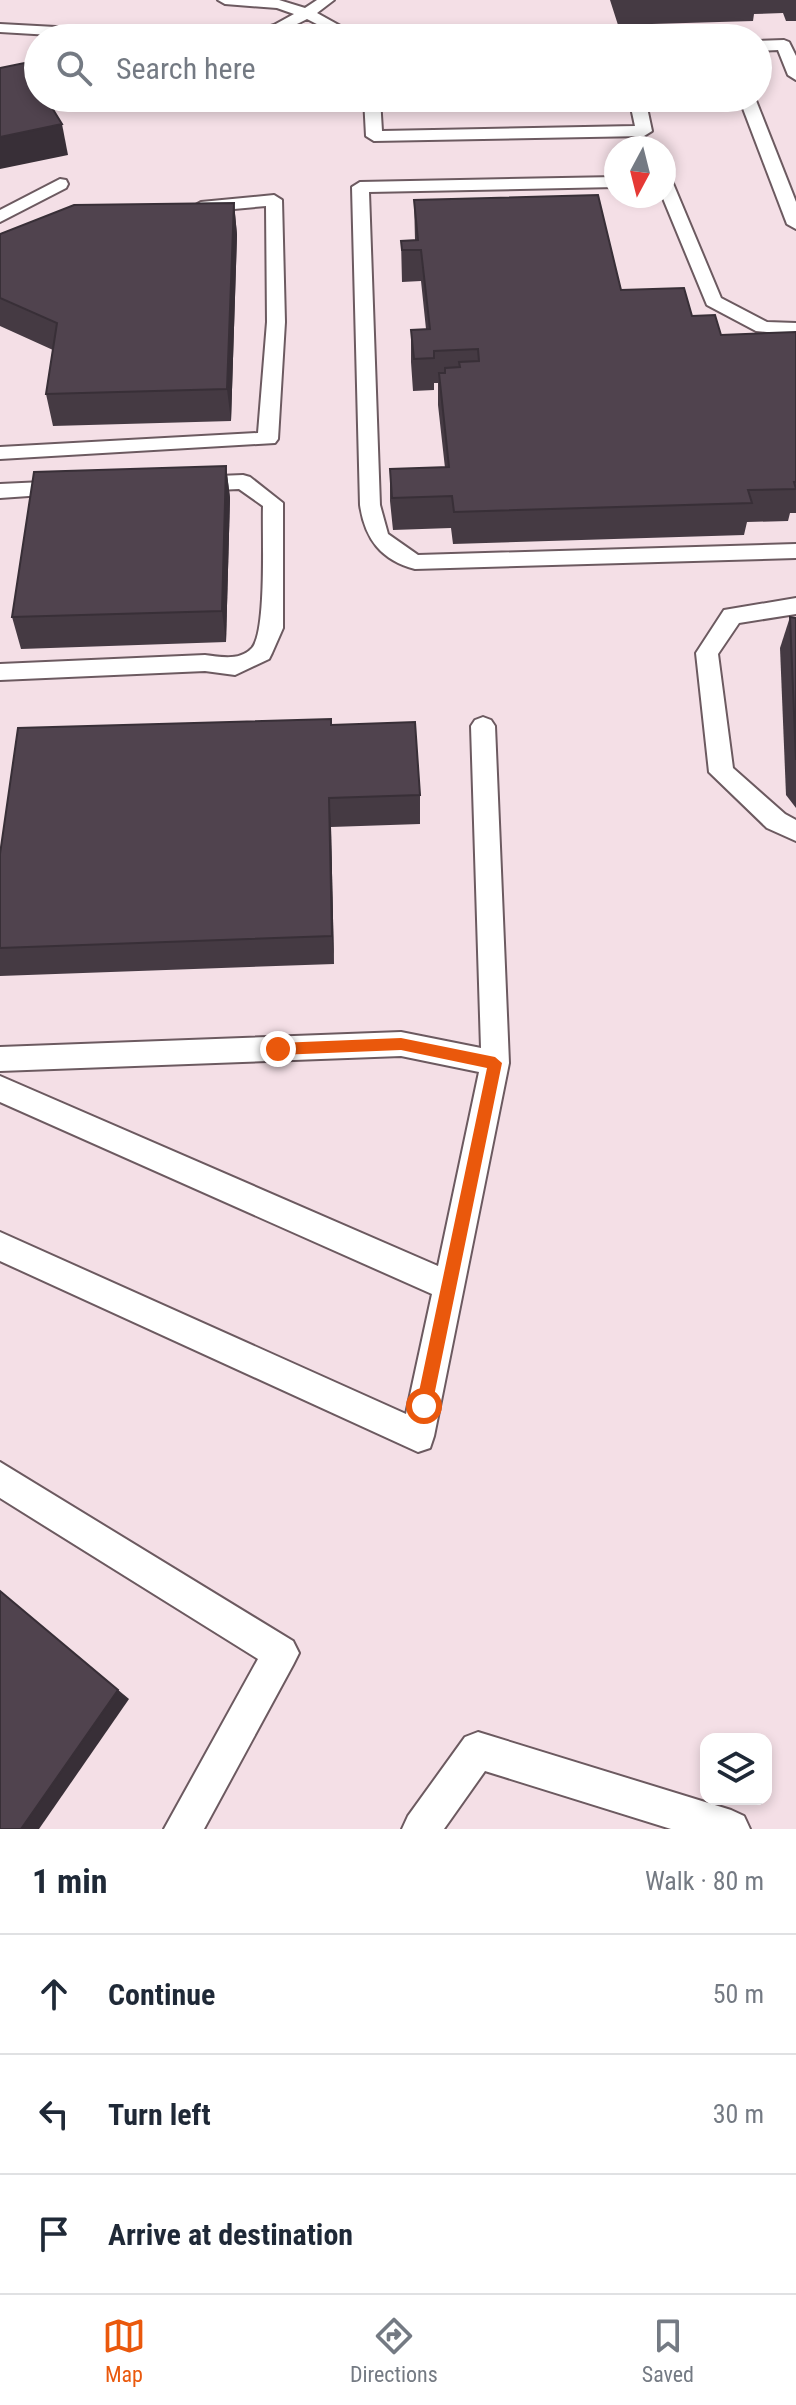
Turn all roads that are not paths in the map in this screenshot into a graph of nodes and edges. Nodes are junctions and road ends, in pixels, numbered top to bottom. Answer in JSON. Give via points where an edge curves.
{"nodes":[{"id":1,"x":225,"y":0,"type":"edge"},
{"id":2,"x":327,"y":0,"type":"edge"},
{"id":3,"x":307,"y":13,"type":"junction"},
{"id":4,"x":286,"y":24,"type":"edge"},
{"id":5,"x":328,"y":24,"type":"edge"},
{"id":6,"x":0,"y":28,"type":"edge"},
{"id":7,"x":24,"y":29,"type":"edge"},
{"id":8,"x":790,"y":45,"type":"edge"},
{"id":9,"x":796,"y":75,"type":"edge"},
{"id":10,"x":373,"y":112,"type":"edge"},
{"id":11,"x":640,"y":112,"type":"edge"},
{"id":12,"x":752,"y":112,"type":"edge"},
{"id":13,"x":604,"y":182,"type":"edge"},
{"id":14,"x":60,"y":184,"type":"dead end"},
{"id":15,"x":675,"y":208,"type":"edge"},
{"id":16,"x":180,"y":210,"type":"edge"},
{"id":17,"x":0,"y":217,"type":"edge"},
{"id":18,"x":796,"y":224,"type":"edge"},
{"id":19,"x":796,"y":329,"type":"edge"},
{"id":20,"x":0,"y":453,"type":"edge"},
{"id":21,"x":167,"y":485,"type":"edge"},
{"id":22,"x":91,"y":487,"type":"edge"},
{"id":23,"x":0,"y":491,"type":"edge"},
{"id":24,"x":796,"y":551,"type":"edge"},
{"id":25,"x":796,"y":606,"type":"edge"},
{"id":26,"x":0,"y":672,"type":"edge"},
{"id":27,"x":483,"y":726,"type":"dead end"},
{"id":28,"x":796,"y":831,"type":"edge"},
{"id":29,"x":0,"y":1059,"type":"edge"},
{"id":30,"x":495,"y":1063,"type":"junction"},
{"id":31,"x":0,"y":1089,"type":"edge"},
{"id":32,"x":0,"y":1246,"type":"edge"},
{"id":33,"x":449,"y":1286,"type":"junction"},
{"id":34,"x":0,"y":1479,"type":"edge"},
{"id":35,"x":183,"y":1829,"type":"edge"},
{"id":36,"x":421,"y":1829,"type":"edge"},
{"id":37,"x":731,"y":1829,"type":"edge"}],
"edges":[{"from":1,"to":3,"type":"lane","via":[[278,4]]},
{"from":2,"to":3,"type":"lane"},
{"from":3,"to":4,"type":"lane"},
{"from":3,"to":5,"type":"lane"},
{"from":6,"to":7,"type":"lane"},
{"from":8,"to":9,"type":"lane"},
{"from":10,"to":11,"type":"lane","via":[[374,136],[644,131]]},
{"from":12,"to":18,"type":"lane"},
{"from":13,"to":24,"type":"lane","via":[[360,187],[374,530],[387,549],[415,562]]},
{"from":14,"to":17,"type":"lane"},
{"from":15,"to":19,"type":"lane","via":[[713,301],[763,327]]},
{"from":16,"to":20,"type":"lane","via":[[274,200],[276,322],[268,439]]},
{"from":21,"to":26,"type":"lane","via":[[243,482],[273,503],[272,628],[261,653],[235,667],[205,663]]},
{"from":22,"to":23,"type":"lane"},
{"from":25,"to":28,"type":"lane","via":[[732,616],[707,653],[721,772],[776,821]]},
{"from":27,"to":30,"type":"lane"},
{"from":29,"to":30,"type":"lane","via":[[401,1044]]},
{"from":30,"to":33,"type":"lane"},
{"from":31,"to":33,"type":"lane"},
{"from":32,"to":33,"type":"lane","via":[[418,1436]]},
{"from":34,"to":35,"type":"lane","via":[[281,1653]]},
{"from":36,"to":37,"type":"lane","via":[[478,1750]]}]}
